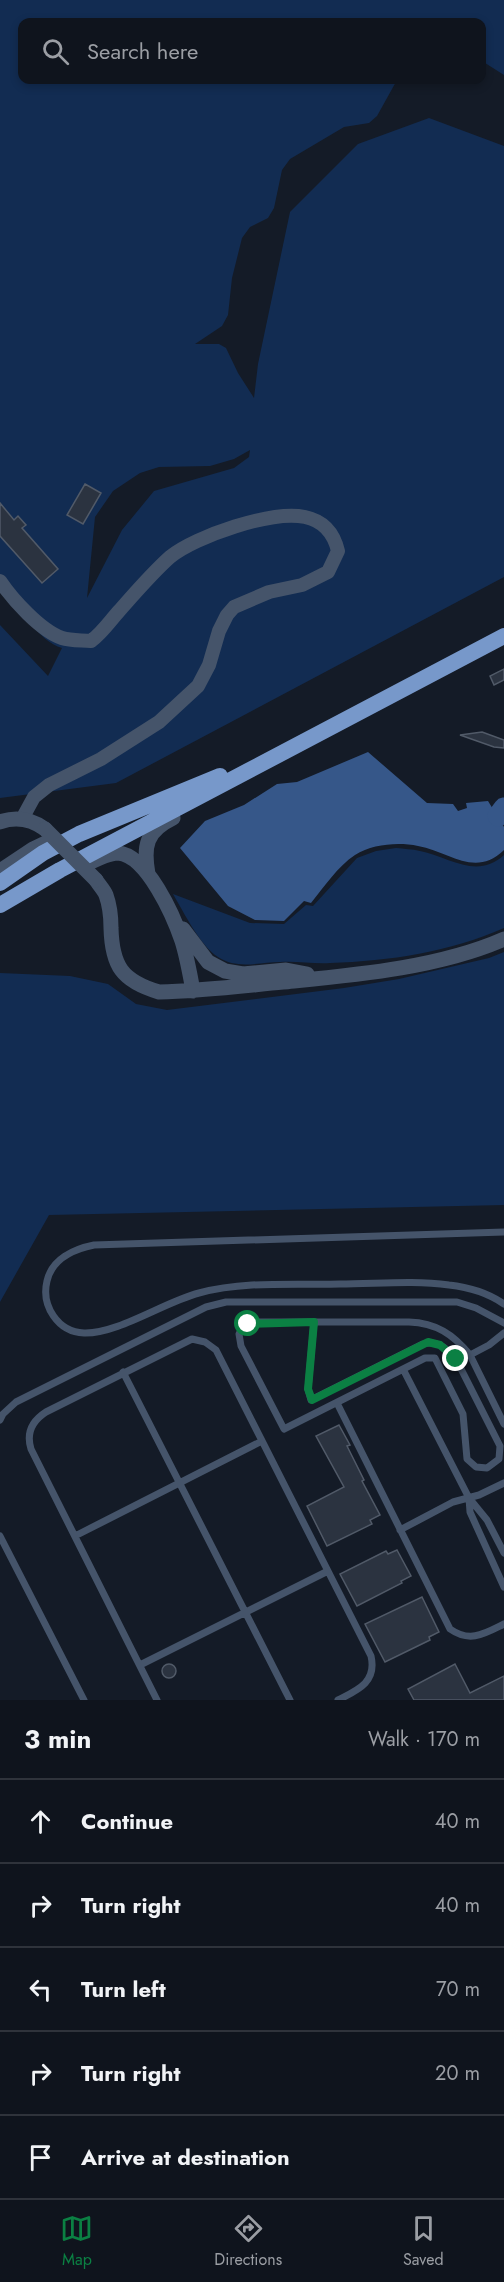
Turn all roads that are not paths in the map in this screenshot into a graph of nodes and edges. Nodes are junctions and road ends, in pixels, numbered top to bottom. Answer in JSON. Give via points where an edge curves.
{"nodes":[{"id":1,"x":0,"y":581,"type":"edge"},
{"id":2,"x":504,"y":636,"type":"edge"},
{"id":3,"x":288,"y":749,"type":"junction"},
{"id":4,"x":253,"y":769,"type":"junction"},
{"id":5,"x":22,"y":819,"type":"junction"},
{"id":6,"x":0,"y":822,"type":"edge"},
{"id":7,"x":107,"y":822,"type":"junction"},
{"id":8,"x":0,"y":871,"type":"edge"},
{"id":9,"x":148,"y":874,"type":"junction"},
{"id":10,"x":0,"y":883,"type":"edge"},
{"id":11,"x":0,"y":907,"type":"edge"},
{"id":12,"x":167,"y":907,"type":"junction"},
{"id":13,"x":504,"y":939,"type":"edge"},
{"id":14,"x":326,"y":978,"type":"junction"},
{"id":15,"x":193,"y":991,"type":"junction"},
{"id":16,"x":504,"y":1232,"type":"edge"},
{"id":17,"x":315,"y":1285,"type":"junction"},
{"id":18,"x":315,"y":1301,"type":"junction"},
{"id":19,"x":504,"y":1304,"type":"edge"},
{"id":20,"x":314,"y":1322,"type":"junction"},
{"id":21,"x":504,"y":1323,"type":"edge"},
{"id":22,"x":504,"y":1333,"type":"edge"},
{"id":23,"x":470,"y":1355,"type":"junction"},
{"id":24,"x":403,"y":1369,"type":"junction"},
{"id":25,"x":123,"y":1372,"type":"junction"},
{"id":26,"x":337,"y":1403,"type":"junction"},
{"id":27,"x":0,"y":1420,"type":"edge"},
{"id":28,"x":504,"y":1424,"type":"edge"},
{"id":29,"x":262,"y":1442,"type":"junction"},
{"id":30,"x":180,"y":1483,"type":"junction"},
{"id":31,"x":504,"y":1483,"type":"edge"},
{"id":32,"x":469,"y":1498,"type":"junction"},
{"id":33,"x":400,"y":1530,"type":"junction"},
{"id":34,"x":0,"y":1536,"type":"edge"},
{"id":35,"x":75,"y":1536,"type":"junction"},
{"id":36,"x":504,"y":1553,"type":"edge"},
{"id":37,"x":328,"y":1571,"type":"junction"},
{"id":38,"x":504,"y":1587,"type":"edge"},
{"id":39,"x":245,"y":1612,"type":"junction"},
{"id":40,"x":504,"y":1624,"type":"edge"},
{"id":41,"x":140,"y":1665,"type":"junction"},
{"id":42,"x":84,"y":1700,"type":"edge"},
{"id":43,"x":157,"y":1700,"type":"edge"},
{"id":44,"x":290,"y":1700,"type":"edge"},
{"id":45,"x":338,"y":1700,"type":"edge"}],
"edges":[{"from":1,"to":5,"type":"street","via":[[25,611],[50,631],[63,638],[91,641],[171,557],[220,532],[274,517],[306,517],[331,532],[338,551],[328,572],[302,585],[269,592],[234,607],[226,615],[198,686],[159,722],[101,759],[49,785],[34,797]]},
{"from":2,"to":3,"type":"highway"},
{"from":3,"to":4,"type":"highway"},
{"from":3,"to":7,"type":"highway"},
{"from":4,"to":9,"type":"street","via":[[210,799],[162,823],[145,848]]},
{"from":4,"to":11,"type":"highway","via":[[60,870]]},
{"from":5,"to":6,"type":"street"},
{"from":5,"to":15,"type":"street","bridge":true,"via":[[45,829],[106,894],[111,946],[117,965],[128,978],[159,992]]},
{"from":7,"to":8,"type":"street","via":[[69,831]]},
{"from":7,"to":10,"type":"highway","via":[[43,853]]},
{"from":9,"to":11,"type":"street","via":[[132,858],[118,853],[91,862]]},
{"from":9,"to":12,"type":"street"},
{"from":12,"to":14,"type":"street","via":[[208,962],[225,971],[243,974],[286,970]]},
{"from":12,"to":15,"type":"street","via":[[182,941]]},
{"from":13,"to":14,"type":"street","via":[[393,969]]},
{"from":14,"to":15,"type":"street"},
{"from":16,"to":17,"type":"lane","via":[[94,1245],[61,1259],[53,1267],[45,1290],[58,1322],[70,1330],[88,1333],[124,1324],[178,1299],[215,1289]]},
{"from":17,"to":18,"type":"lane"},
{"from":17,"to":19,"type":"lane","via":[[450,1285]]},
{"from":18,"to":21,"type":"lane","via":[[457,1302]]},
{"from":18,"to":27,"type":"lane","via":[[226,1302],[206,1307],[16,1402]]},
{"from":20,"to":23,"type":"lane","via":[[421,1322],[447,1331]]},
{"from":20,"to":24,"type":"lane","via":[[308,1389],[312,1400],[434,1342],[456,1359],[500,1446],[496,1462],[484,1468],[469,1462],[463,1414],[435,1358],[425,1358]]},
{"from":20,"to":26,"type":"lane","via":[[248,1324],[242,1328],[239,1340],[284,1429]]},
{"from":22,"to":23,"type":"lane"},
{"from":23,"to":28,"type":"lane"},
{"from":24,"to":26,"type":"lane"},
{"from":24,"to":32,"type":"lane"},
{"from":25,"to":29,"type":"lane","via":[[192,1339],[205,1342],[216,1350]]},
{"from":25,"to":30,"type":"lane"},
{"from":25,"to":35,"type":"lane","via":[[38,1417],[29,1431],[31,1449]]},
{"from":26,"to":33,"type":"lane"},
{"from":29,"to":30,"type":"lane"},
{"from":29,"to":37,"type":"lane"},
{"from":30,"to":35,"type":"lane"},
{"from":30,"to":39,"type":"lane"},
{"from":31,"to":32,"type":"lane"},
{"from":32,"to":33,"type":"lane","via":[[453,1502]]},
{"from":32,"to":36,"type":"lane","via":[[487,1520]]},
{"from":32,"to":38,"type":"lane","via":[[470,1512]]},
{"from":33,"to":40,"type":"lane","via":[[450,1629],[470,1637]]},
{"from":34,"to":42,"type":"lane"},
{"from":35,"to":41,"type":"lane"},
{"from":37,"to":39,"type":"lane"},
{"from":37,"to":45,"type":"lane","via":[[373,1664],[366,1684]]},
{"from":39,"to":41,"type":"lane"},
{"from":39,"to":44,"type":"lane"},
{"from":41,"to":43,"type":"lane"}]}
